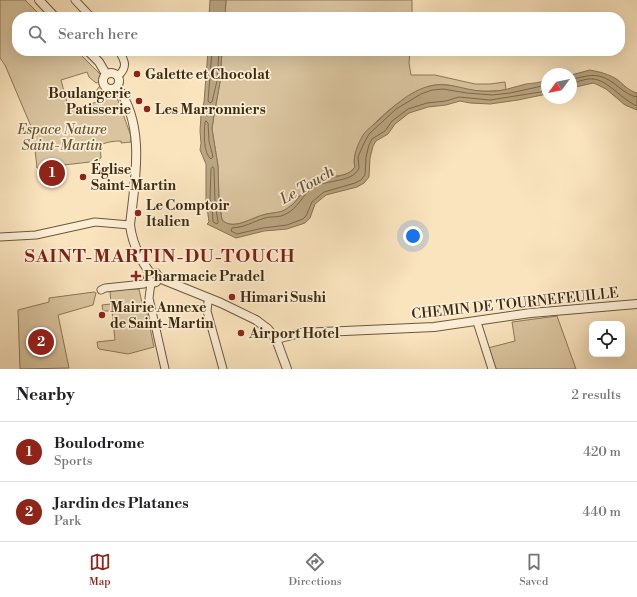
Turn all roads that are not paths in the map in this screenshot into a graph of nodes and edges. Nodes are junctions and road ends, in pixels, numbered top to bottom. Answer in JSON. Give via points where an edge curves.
{"nodes":[{"id":1,"x":39,"y":0,"type":"edge"},
{"id":2,"x":75,"y":0,"type":"edge"},
{"id":3,"x":50,"y":12,"type":"edge"},
{"id":4,"x":86,"y":12,"type":"edge"},
{"id":5,"x":93,"y":56,"type":"edge"},
{"id":6,"x":122,"y":56,"type":"edge"},
{"id":7,"x":106,"y":74,"type":"junction"},
{"id":8,"x":118,"y":76,"type":"junction"},
{"id":9,"x":117,"y":87,"type":"junction"},
{"id":10,"x":130,"y":225,"type":"junction"},
{"id":11,"x":0,"y":237,"type":"edge"},
{"id":12,"x":150,"y":279,"type":"junction"},
{"id":13,"x":101,"y":290,"type":"dead end"},
{"id":14,"x":209,"y":298,"type":"junction"},
{"id":15,"x":637,"y":304,"type":"edge"},
{"id":16,"x":477,"y":322,"type":"junction"},
{"id":17,"x":276,"y":339,"type":"junction"},
{"id":18,"x":164,"y":369,"type":"edge"},
{"id":19,"x":223,"y":369,"type":"edge"},
{"id":20,"x":287,"y":369,"type":"edge"},
{"id":21,"x":492,"y":369,"type":"edge"}],
"edges":[{"from":1,"to":3,"type":"street"},
{"from":2,"to":4,"type":"street"},
{"from":5,"to":7,"type":"street"},
{"from":6,"to":8,"type":"street","via":[[125,65]]},
{"from":7,"to":8,"type":"street"},
{"from":7,"to":9,"type":"street","via":[[104,86],[110,89]]},
{"from":8,"to":9,"type":"street"},
{"from":9,"to":10,"type":"street","via":[[124,98],[136,134]]},
{"from":10,"to":11,"type":"street","via":[[95,222],[36,235]]},
{"from":10,"to":12,"type":"street","via":[[136,248]]},
{"from":12,"to":13,"type":"street","via":[[144,284]]},
{"from":12,"to":14,"type":"street","via":[[156,273],[159,278]]},
{"from":12,"to":18,"type":"street","via":[[149,298]]},
{"from":14,"to":17,"type":"street","via":[[256,320]]},
{"from":14,"to":19,"type":"street","via":[[207,311]]},
{"from":15,"to":16,"type":"street","name":"CHEMIN DE TOURNEFEUILLE","via":[[531,313]]},
{"from":16,"to":17,"type":"street","name":"CHEMIN DE TOURNEFEUILLE","via":[[434,327],[300,333]]},
{"from":16,"to":21,"type":"street"},
{"from":17,"to":20,"type":"street"}]}
